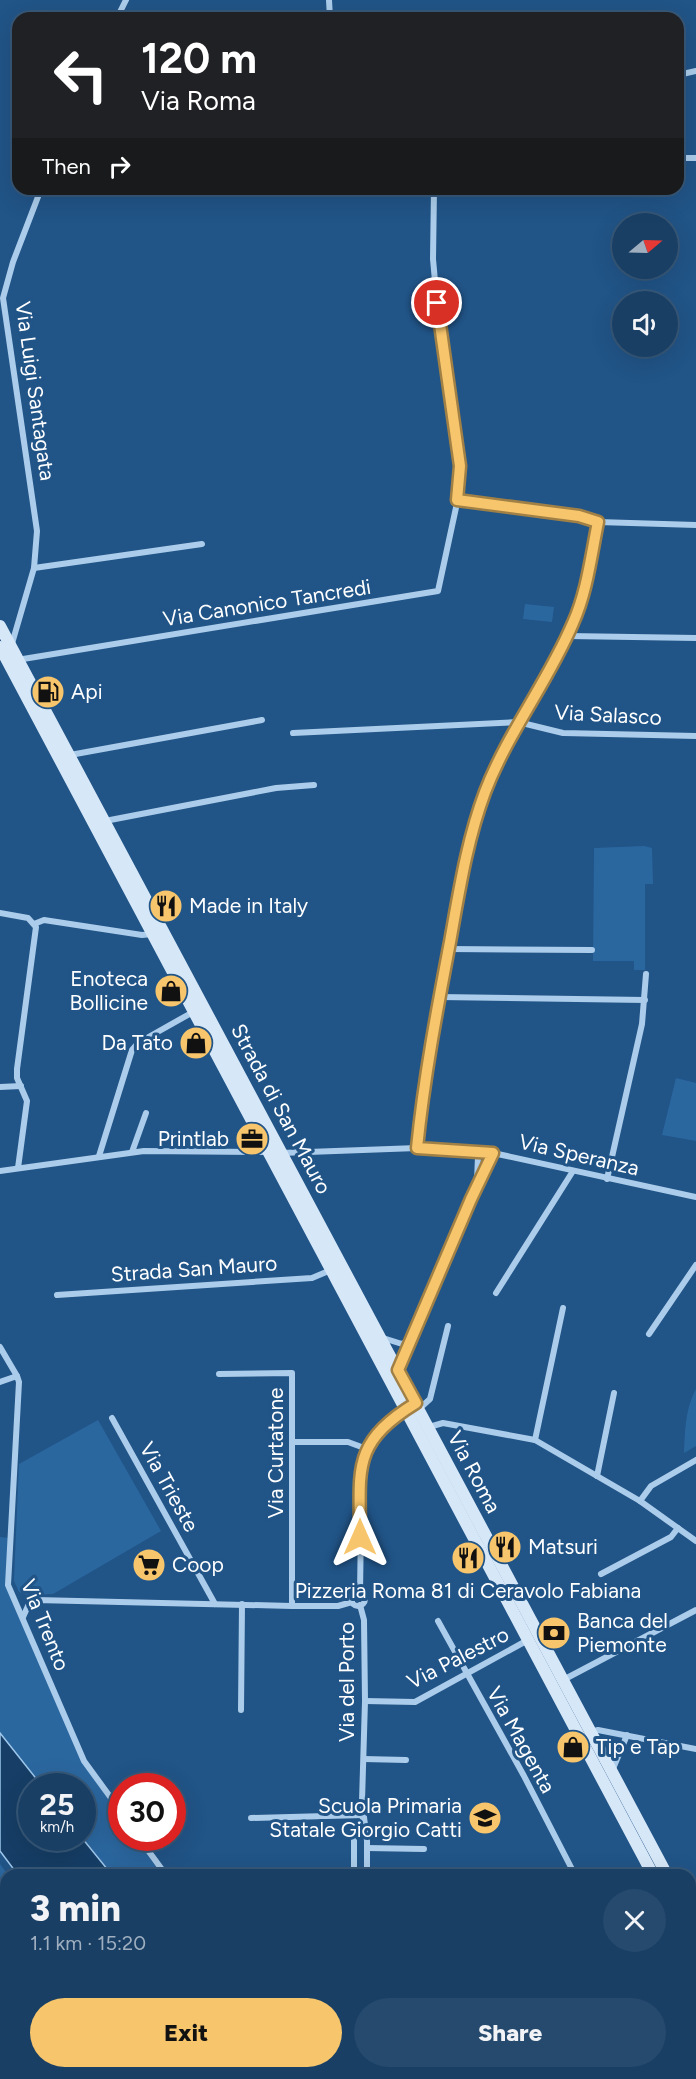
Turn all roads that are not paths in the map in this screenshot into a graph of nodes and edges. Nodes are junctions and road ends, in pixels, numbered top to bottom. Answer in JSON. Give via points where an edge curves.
{"nodes":[{"id":1,"x":39,"y":195,"type":"edge"},
{"id":2,"x":434,"y":195,"type":"edge"},
{"id":3,"x":457,"y":500,"type":"junction"},
{"id":4,"x":598,"y":522,"type":"junction"},
{"id":5,"x":696,"y":525,"type":"edge"},
{"id":6,"x":202,"y":543,"type":"dead end"},
{"id":7,"x":34,"y":568,"type":"junction"},
{"id":8,"x":0,"y":626,"type":"edge"},
{"id":9,"x":568,"y":636,"type":"junction"},
{"id":10,"x":696,"y":638,"type":"edge"},
{"id":11,"x":5,"y":646,"type":"edge"},
{"id":12,"x":9,"y":662,"type":"edge"},
{"id":13,"x":262,"y":720,"type":"dead end"},
{"id":14,"x":519,"y":722,"type":"junction"},
{"id":15,"x":293,"y":733,"type":"dead end"},
{"id":16,"x":696,"y":736,"type":"edge"},
{"id":17,"x":70,"y":755,"type":"junction"},
{"id":18,"x":314,"y":785,"type":"dead end"},
{"id":19,"x":105,"y":821,"type":"junction"},
{"id":20,"x":0,"y":913,"type":"edge"},
{"id":21,"x":34,"y":924,"type":"junction"},
{"id":22,"x":157,"y":931,"type":"junction"},
{"id":23,"x":448,"y":949,"type":"junction"},
{"id":24,"x":592,"y":950,"type":"dead end"},
{"id":25,"x":646,"y":974,"type":"dead end"},
{"id":26,"x":439,"y":997,"type":"junction"},
{"id":27,"x":645,"y":1000,"type":"junction"},
{"id":28,"x":193,"y":1012,"type":"junction"},
{"id":29,"x":21,"y":1086,"type":"junction"},
{"id":30,"x":0,"y":1087,"type":"edge"},
{"id":31,"x":146,"y":1113,"type":"dead end"},
{"id":32,"x":417,"y":1148,"type":"junction"},
{"id":33,"x":474,"y":1151,"type":"junction"},
{"id":34,"x":132,"y":1152,"type":"junction"},
{"id":35,"x":268,"y":1152,"type":"junction"},
{"id":36,"x":493,"y":1153,"type":"junction"},
{"id":37,"x":283,"y":1154,"type":"junction"},
{"id":38,"x":99,"y":1156,"type":"junction"},
{"id":39,"x":18,"y":1168,"type":"junction"},
{"id":40,"x":0,"y":1171,"type":"edge"},
{"id":41,"x":573,"y":1171,"type":"junction"},
{"id":42,"x":607,"y":1179,"type":"junction"},
{"id":43,"x":477,"y":1185,"type":"junction"},
{"id":44,"x":696,"y":1197,"type":"edge"},
{"id":45,"x":696,"y":1265,"type":"edge"},
{"id":46,"x":331,"y":1270,"type":"junction"},
{"id":47,"x":496,"y":1293,"type":"dead end"},
{"id":48,"x":57,"y":1295,"type":"dead end"},
{"id":49,"x":563,"y":1308,"type":"dead end"},
{"id":50,"x":360,"y":1311,"type":"junction"},
{"id":51,"x":448,"y":1326,"type":"dead end"},
{"id":52,"x":649,"y":1334,"type":"dead end"},
{"id":53,"x":381,"y":1338,"type":"junction"},
{"id":54,"x":413,"y":1339,"type":"junction"},
{"id":55,"x":0,"y":1347,"type":"edge"},
{"id":56,"x":398,"y":1370,"type":"junction"},
{"id":57,"x":219,"y":1374,"type":"dead end"},
{"id":58,"x":16,"y":1376,"type":"junction"},
{"id":59,"x":0,"y":1382,"type":"edge"},
{"id":60,"x":392,"y":1382,"type":"junction"},
{"id":61,"x":614,"y":1393,"type":"dead end"},
{"id":62,"x":413,"y":1407,"type":"junction"},
{"id":63,"x":112,"y":1418,"type":"dead end"},
{"id":64,"x":429,"y":1427,"type":"junction"},
{"id":65,"x":535,"y":1440,"type":"junction"},
{"id":66,"x":292,"y":1442,"type":"junction"},
{"id":67,"x":367,"y":1449,"type":"junction"},
{"id":68,"x":696,"y":1460,"type":"edge"},
{"id":69,"x":597,"y":1476,"type":"junction"},
{"id":70,"x":640,"y":1501,"type":"junction"},
{"id":71,"x":678,"y":1528,"type":"junction"},
{"id":72,"x":696,"y":1541,"type":"edge"},
{"id":73,"x":601,"y":1574,"type":"dead end"},
{"id":74,"x":360,"y":1593,"type":"junction"},
{"id":75,"x":352,"y":1602,"type":"junction"},
{"id":76,"x":215,"y":1604,"type":"junction"},
{"id":77,"x":242,"y":1604,"type":"junction"},
{"id":78,"x":360,"y":1605,"type":"junction"},
{"id":79,"x":292,"y":1606,"type":"junction"},
{"id":80,"x":696,"y":1610,"type":"edge"},
{"id":81,"x":23,"y":1617,"type":"junction"},
{"id":82,"x":438,"y":1621,"type":"dead end"},
{"id":83,"x":528,"y":1640,"type":"junction"},
{"id":84,"x":466,"y":1674,"type":"junction"},
{"id":85,"x":563,"y":1680,"type":"junction"},
{"id":86,"x":365,"y":1701,"type":"junction"},
{"id":87,"x":241,"y":1710,"type":"dead end"},
{"id":88,"x":590,"y":1732,"type":"junction"},
{"id":89,"x":627,"y":1735,"type":"junction"},
{"id":90,"x":696,"y":1749,"type":"edge"},
{"id":91,"x":363,"y":1759,"type":"junction"},
{"id":92,"x":406,"y":1761,"type":"dead end"},
{"id":93,"x":611,"y":1771,"type":"junction"},
{"id":94,"x":108,"y":1794,"type":"edge"},
{"id":95,"x":363,"y":1817,"type":"junction"},
{"id":96,"x":251,"y":1818,"type":"dead end"},
{"id":97,"x":354,"y":1839,"type":"junction"},
{"id":98,"x":367,"y":1844,"type":"junction"},
{"id":99,"x":424,"y":1849,"type":"dead end"},
{"id":100,"x":148,"y":1851,"type":"edge"},
{"id":101,"x":162,"y":1869,"type":"edge"},
{"id":102,"x":354,"y":1869,"type":"edge"},
{"id":103,"x":367,"y":1869,"type":"edge"},
{"id":104,"x":572,"y":1869,"type":"edge"},
{"id":105,"x":650,"y":1869,"type":"edge"},
{"id":106,"x":664,"y":1869,"type":"edge"}],
"edges":[{"from":1,"to":7,"type":"street","name":"Via Luigi Santagata","via":[[3,298],[37,517]]},
{"from":2,"to":3,"type":"street","via":[[433,259],[460,466]]},
{"from":3,"to":4,"type":"street"},
{"from":3,"to":12,"type":"street","name":"Via Canonico Tancredi","via":[[438,591]]},
{"from":4,"to":5,"type":"street"},
{"from":4,"to":9,"type":"street","via":[[585,586]]},
{"from":6,"to":7,"type":"street"},
{"from":7,"to":11,"type":"street","name":"Via Luigi Santagata"},
{"from":8,"to":11,"type":"main road","name":"Strada di San Mauro"},
{"from":9,"to":10,"type":"street"},
{"from":9,"to":14,"type":"street"},
{"from":11,"to":12,"type":"main road","name":"Strada di San Mauro"},
{"from":12,"to":17,"type":"main road","name":"Strada di San Mauro"},
{"from":12,"to":22,"type":"main road","name":"Strada di San Mauro"},
{"from":13,"to":17,"type":"street"},
{"from":14,"to":15,"type":"street","name":"Via Salasco"},
{"from":14,"to":16,"type":"street","name":"Via Salasco","via":[[563,733]]},
{"from":14,"to":23,"type":"street","via":[[485,791],[466,857]]},
{"from":17,"to":19,"type":"main road","name":"Strada di San Mauro"},
{"from":18,"to":19,"type":"street","via":[[276,788]]},
{"from":19,"to":22,"type":"main road","name":"Strada di San Mauro"},
{"from":20,"to":21,"type":"street","via":[[28,918]]},
{"from":21,"to":22,"type":"street","via":[[44,920],[142,935]]},
{"from":21,"to":29,"type":"street","via":[[36,935],[17,1070]]},
{"from":22,"to":28,"type":"main road","name":"Strada di San Mauro"},
{"from":22,"to":37,"type":"main road","name":"Strada di San Mauro"},
{"from":23,"to":24,"type":"street"},
{"from":23,"to":26,"type":"street"},
{"from":25,"to":27,"type":"street"},
{"from":26,"to":27,"type":"street"},
{"from":26,"to":32,"type":"street","via":[[423,1084]]},
{"from":27,"to":42,"type":"street"},
{"from":28,"to":35,"type":"main road","name":"Strada di San Mauro"},
{"from":28,"to":38,"type":"street","via":[[138,1042],[132,1050]]},
{"from":29,"to":30,"type":"street"},
{"from":29,"to":39,"type":"street","via":[[27,1101]]},
{"from":31,"to":34,"type":"street"},
{"from":32,"to":33,"type":"street","name":"Via Speranza"},
{"from":32,"to":37,"type":"street","name":"Via Speranza"},
{"from":33,"to":36,"type":"street","name":"Via Speranza"},
{"from":33,"to":43,"type":"street","via":[[478,1156]]},
{"from":34,"to":35,"type":"street","name":"Via Speranza"},
{"from":34,"to":38,"type":"street","name":"Via Speranza"},
{"from":35,"to":37,"type":"street","name":"Via Speranza"},
{"from":35,"to":46,"type":"main road","name":"Strada di San Mauro"},
{"from":36,"to":41,"type":"street","name":"Via Speranza"},
{"from":36,"to":43,"type":"street"},
{"from":37,"to":50,"type":"main road","name":"Strada di San Mauro"},
{"from":38,"to":39,"type":"street","name":"Via Speranza"},
{"from":39,"to":40,"type":"street","name":"Via Speranza"},
{"from":41,"to":42,"type":"street","name":"Via Speranza"},
{"from":41,"to":47,"type":"street"},
{"from":42,"to":44,"type":"street","name":"Via Speranza"},
{"from":43,"to":54,"type":"street"},
{"from":45,"to":52,"type":"street"},
{"from":46,"to":48,"type":"street","name":"Strada San Mauro","via":[[312,1278]]},
{"from":46,"to":50,"type":"main road","name":"Strada di San Mauro"},
{"from":49,"to":65,"type":"street"},
{"from":50,"to":53,"type":"main road","name":"Via Roma"},
{"from":50,"to":60,"type":"main road","name":"Via Roma"},
{"from":51,"to":62,"type":"street","name":"Via del Porto","via":[[430,1399]]},
{"from":53,"to":54,"type":"street","via":[[402,1344]]},
{"from":53,"to":56,"type":"main road","name":"Via Roma"},
{"from":54,"to":56,"type":"street"},
{"from":55,"to":58,"type":"street"},
{"from":56,"to":60,"type":"street"},
{"from":56,"to":62,"type":"main road","name":"Via Roma"},
{"from":57,"to":66,"type":"street","name":"Via Curtatone","via":[[292,1373]]},
{"from":58,"to":59,"type":"street"},
{"from":58,"to":81,"type":"street","name":"Via Trento","via":[[19,1382],[8,1585]]},
{"from":60,"to":62,"type":"main road","name":"Via Roma"},
{"from":61,"to":69,"type":"street"},
{"from":62,"to":64,"type":"main road","name":"Via Roma"},
{"from":62,"to":67,"type":"street","name":"Via del Porto","via":[[387,1424]]},
{"from":62,"to":83,"type":"main road","name":"Via Roma"},
{"from":63,"to":76,"type":"street","name":"Via Trieste"},
{"from":64,"to":65,"type":"street","via":[[443,1423]]},
{"from":64,"to":85,"type":"main road","name":"Via Roma"},
{"from":65,"to":69,"type":"street"},
{"from":66,"to":67,"type":"street","via":[[348,1442]]},
{"from":66,"to":79,"type":"street","name":"Via Curtatone"},
{"from":67,"to":74,"type":"street","name":"Via del Porto","via":[[361,1469]]},
{"from":68,"to":70,"type":"street","via":[[651,1486]]},
{"from":69,"to":70,"type":"street"},
{"from":70,"to":71,"type":"street"},
{"from":71,"to":72,"type":"street"},
{"from":71,"to":73,"type":"street","via":[[671,1537]]},
{"from":74,"to":75,"type":"street","via":[[353,1594]]},
{"from":74,"to":78,"type":"street","via":[[364,1599]]},
{"from":75,"to":78,"type":"street"},
{"from":75,"to":79,"type":"street"},
{"from":76,"to":77,"type":"street"},
{"from":76,"to":81,"type":"street","via":[[36,1600]]},
{"from":77,"to":79,"type":"street"},
{"from":77,"to":87,"type":"street"},
{"from":78,"to":86,"type":"street","name":"Via del Porto","via":[[364,1620]]},
{"from":80,"to":85,"type":"street"},
{"from":81,"to":94,"type":"street","name":"Via Trento","via":[[84,1761]]},
{"from":82,"to":84,"type":"street","name":"Via Magenta"},
{"from":83,"to":84,"type":"street","name":"Via Palestro"},
{"from":83,"to":105,"type":"main road","name":"Via Roma"},
{"from":84,"to":86,"type":"street","name":"Via Palestro","via":[[415,1702]]},
{"from":84,"to":104,"type":"street","name":"Via Magenta"},
{"from":85,"to":88,"type":"main road","name":"Via Roma"},
{"from":86,"to":91,"type":"street","name":"Via del Porto"},
{"from":88,"to":89,"type":"street"},
{"from":88,"to":93,"type":"main road","name":"Via Roma"},
{"from":89,"to":90,"type":"street"},
{"from":89,"to":93,"type":"street"},
{"from":91,"to":92,"type":"street","name":"Via del Porto"},
{"from":91,"to":95,"type":"street","name":"Via del Porto"},
{"from":93,"to":106,"type":"main road","name":"Via Roma"},
{"from":95,"to":96,"type":"street"},
{"from":95,"to":97,"type":"street","name":"Via del Porto"},
{"from":95,"to":98,"type":"street","name":"Via del Porto"},
{"from":97,"to":98,"type":"street","via":[[364,1836]]},
{"from":97,"to":102,"type":"street","name":"Via del Porto"},
{"from":98,"to":99,"type":"street"},
{"from":98,"to":103,"type":"street","name":"Via del Porto"},
{"from":100,"to":101,"type":"street"}]}
